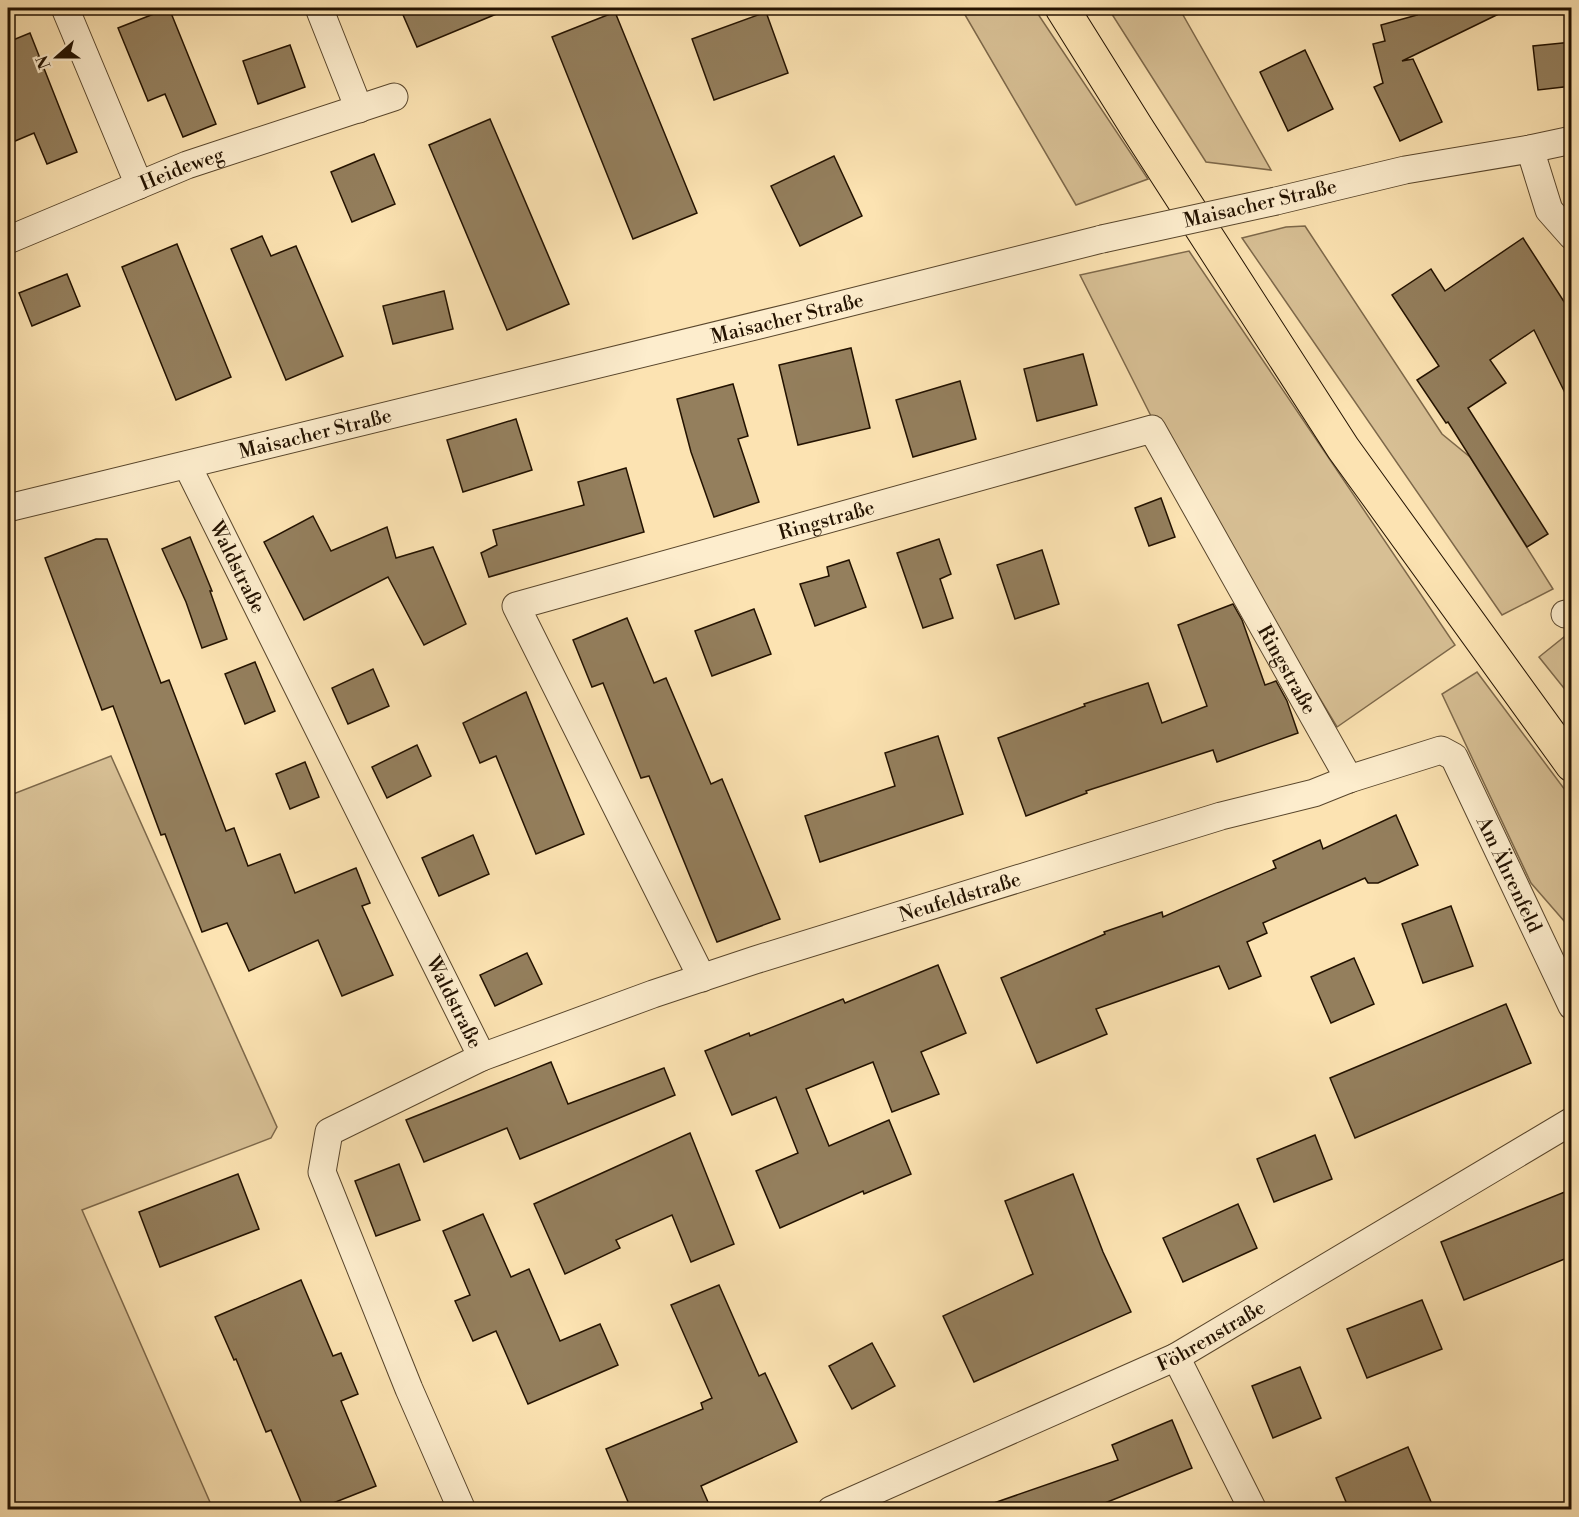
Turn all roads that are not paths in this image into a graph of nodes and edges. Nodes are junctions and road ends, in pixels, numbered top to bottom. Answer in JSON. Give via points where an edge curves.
{"nodes":[{"id":1,"x":66,"y":8,"type":"edge"},
{"id":2,"x":319,"y":8,"type":"edge"},
{"id":3,"x":1062,"y":8,"type":"edge"},
{"id":4,"x":394,"y":97,"type":"dead end"},
{"id":5,"x":359,"y":109,"type":"junction"},
{"id":6,"x":1572,"y":140,"type":"edge"},
{"id":7,"x":1530,"y":149,"type":"junction"},
{"id":8,"x":140,"y":185,"type":"junction"},
{"id":9,"x":1572,"y":237,"type":"edge"},
{"id":10,"x":8,"y":240,"type":"edge"},
{"id":11,"x":187,"y":465,"type":"junction"},
{"id":12,"x":8,"y":508,"type":"edge"},
{"id":13,"x":1441,"y":750,"type":"joint"},
{"id":14,"x":1572,"y":765,"type":"edge"},
{"id":15,"x":1349,"y":779,"type":"junction"},
{"id":16,"x":702,"y":978,"type":"junction"},
{"id":17,"x":1572,"y":1006,"type":"edge"},
{"id":18,"x":482,"y":1057,"type":"junction"},
{"id":19,"x":1572,"y":1121,"type":"edge"},
{"id":20,"x":1176,"y":1358,"type":"junction"},
{"id":21,"x":462,"y":1509,"type":"edge"},
{"id":22,"x":831,"y":1509,"type":"edge"},
{"id":23,"x":1253,"y":1509,"type":"edge"}],
"edges":[{"from":1,"to":8,"type":"street"},
{"from":2,"to":5,"type":"street"},
{"from":3,"to":14,"type":"highway","via":[[1343,448]]},
{"from":4,"to":5,"type":"street","name":"Heideweg"},
{"from":5,"to":8,"type":"street","name":"Heideweg","via":[[186,165]]},
{"from":6,"to":7,"type":"street","name":"Maisacher Straße"},
{"from":7,"to":9,"type":"street","via":[[1549,210]]},
{"from":7,"to":11,"type":"street","name":"Maisacher Straße","bridge":true,"via":[[1405,170],[1102,239]]},
{"from":8,"to":10,"type":"street","name":"Heideweg"},
{"from":11,"to":12,"type":"street","name":"Maisacher Straße"},
{"from":11,"to":18,"type":"street","name":"Waldstraße"},
{"from":13,"to":15,"type":"street","name":"Neufeldstraße"},
{"from":13,"to":17,"type":"street","name":"Am Ährenfeld","via":[[1454,757]]},
{"from":15,"to":16,"type":"street","name":"Neufeldstraße","via":[[1314,793],[1221,816]]},
{"from":15,"to":16,"type":"street","name":"Ringstraße","via":[[1152,429],[516,606]]},
{"from":16,"to":18,"type":"street","name":"Neufeldstraße"},
{"from":18,"to":21,"type":"street","name":"Waldstraße","via":[[329,1132],[322,1172]]},
{"from":19,"to":20,"type":"street","name":"Föhrenstraße"},
{"from":20,"to":22,"type":"street","name":"Föhrenstraße"},
{"from":20,"to":23,"type":"street"}]}
